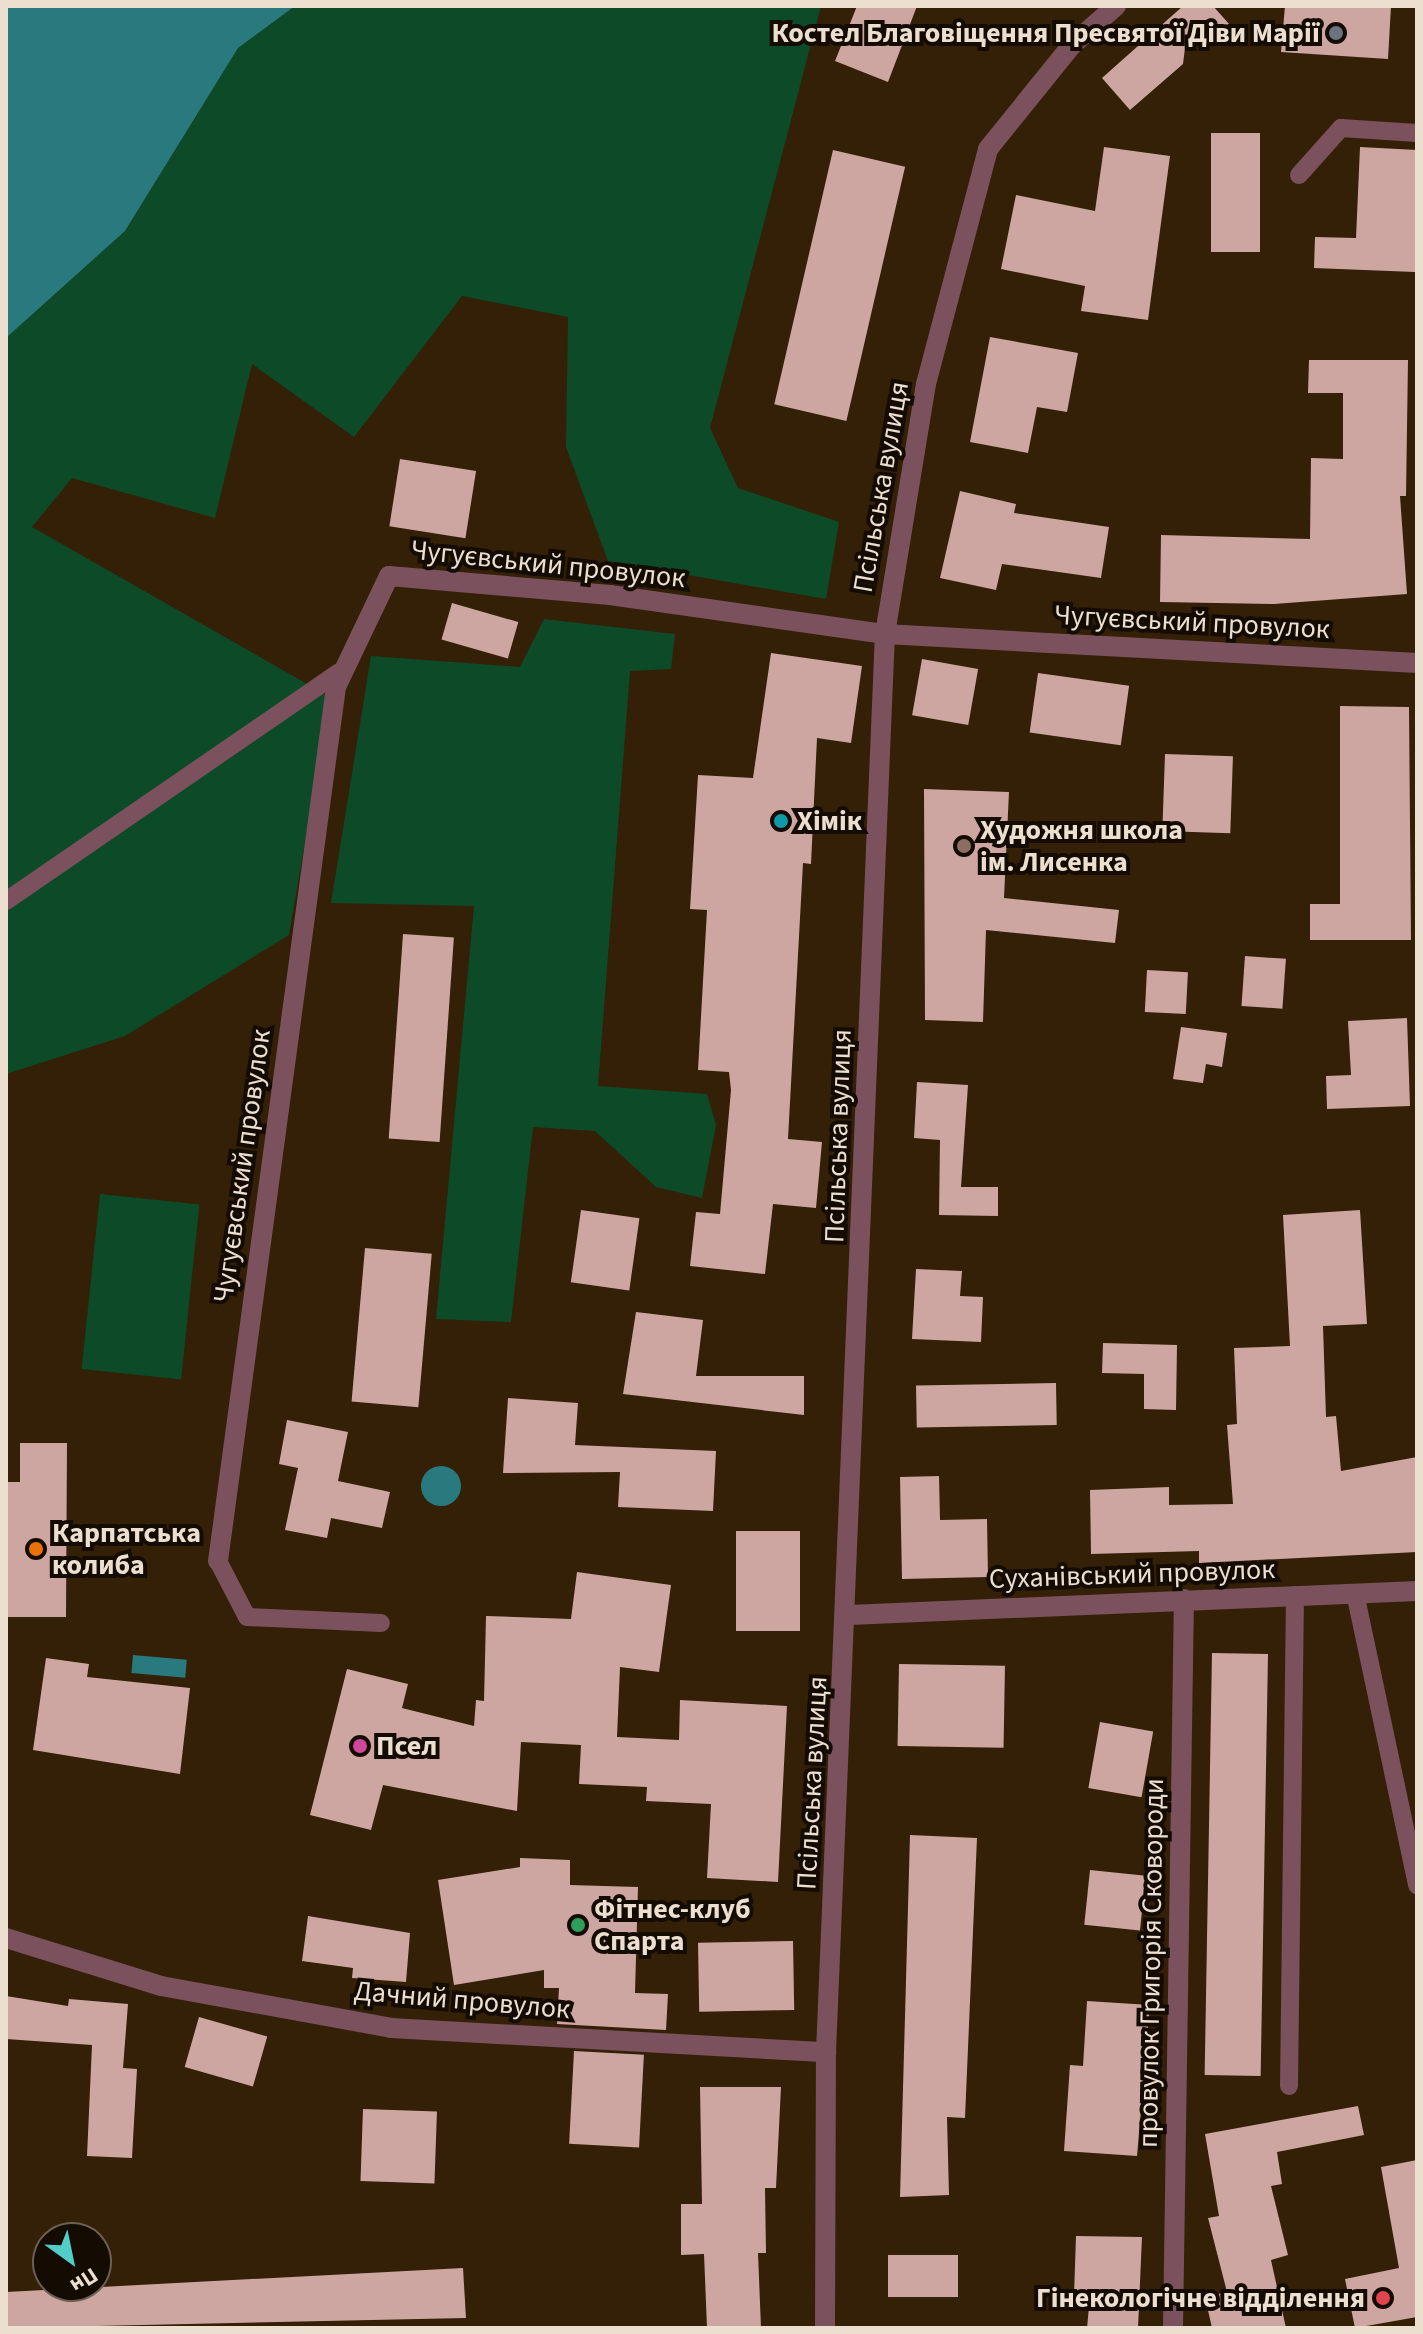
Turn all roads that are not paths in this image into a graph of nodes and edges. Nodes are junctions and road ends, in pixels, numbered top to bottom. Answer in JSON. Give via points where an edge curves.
{"nodes":[{"id":1,"x":1116,"y":6,"type":"edge"},
{"id":2,"x":1417,"y":133,"type":"edge"},
{"id":3,"x":1299,"y":175,"type":"dead end"},
{"id":4,"x":885,"y":634,"type":"junction"},
{"id":5,"x":1417,"y":663,"type":"edge"},
{"id":6,"x":339,"y":672,"type":"junction"},
{"id":7,"x":6,"y":901,"type":"edge"},
{"id":8,"x":218,"y":1561,"type":"joint"},
{"id":9,"x":1417,"y":1591,"type":"edge"},
{"id":10,"x":1355,"y":1593,"type":"junction"},
{"id":11,"x":1295,"y":1595,"type":"junction"},
{"id":12,"x":1184,"y":1599,"type":"junction"},
{"id":13,"x":849,"y":1615,"type":"junction"},
{"id":14,"x":381,"y":1623,"type":"dead end"},
{"id":15,"x":1417,"y":1885,"type":"edge"},
{"id":16,"x":6,"y":1938,"type":"edge"},
{"id":17,"x":826,"y":2052,"type":"junction"},
{"id":18,"x":1289,"y":2086,"type":"dead end"},
{"id":19,"x":825,"y":2328,"type":"edge"},
{"id":20,"x":1173,"y":2328,"type":"edge"}],
"edges":[{"from":1,"to":4,"type":"street","name":"Псільська вулиця","via":[[1072,45],[988,149],[926,384]]},
{"from":2,"to":3,"type":"lane","via":[[1341,128]]},
{"from":4,"to":5,"type":"street","name":"Чугуєвський провулок"},
{"from":4,"to":6,"type":"street","name":"Чугуєвський провулок","via":[[595,593],[389,576]]},
{"from":4,"to":13,"type":"street","name":"Псільська вулиця"},
{"from":6,"to":7,"type":"lane"},
{"from":6,"to":8,"type":"street","name":"Чугуєвський провулок"},
{"from":8,"to":14,"type":"lane","via":[[247,1617]]},
{"from":9,"to":10,"type":"street","name":"Суханівський провулок"},
{"from":10,"to":11,"type":"street","name":"Суханівський провулок"},
{"from":10,"to":15,"type":"lane"},
{"from":11,"to":12,"type":"street","name":"Суханівський провулок"},
{"from":11,"to":18,"type":"lane"},
{"from":12,"to":13,"type":"street","name":"Суханівський провулок"},
{"from":12,"to":20,"type":"street","name":"провулок Григорія Сковороди"},
{"from":13,"to":17,"type":"street","name":"Псільська вулиця"},
{"from":16,"to":17,"type":"street","name":"Дачний провулок","via":[[161,1986],[391,2028]]},
{"from":17,"to":19,"type":"street","name":"Псільська вулиця"}]}
